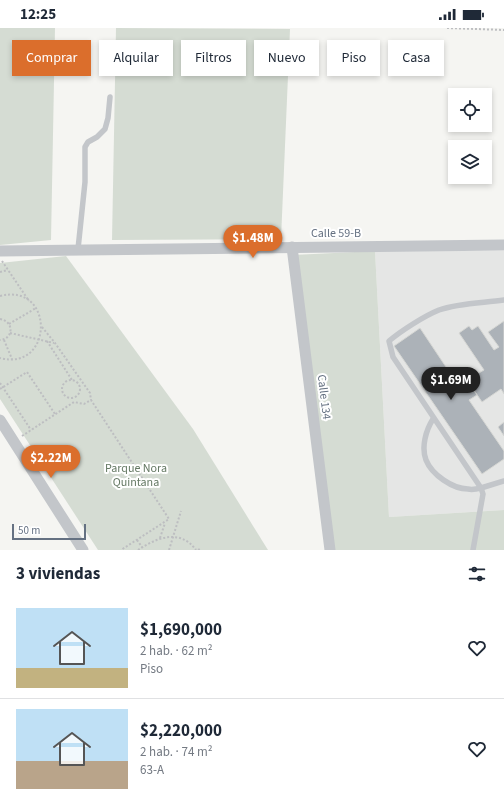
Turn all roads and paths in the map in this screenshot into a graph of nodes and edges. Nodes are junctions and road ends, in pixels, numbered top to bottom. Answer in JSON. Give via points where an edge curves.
{"nodes":[{"id":1,"x":447,"y":28,"type":"edge"},
{"id":2,"x":504,"y":30,"type":"edge"},
{"id":3,"x":110,"y":97,"type":"dead end"},
{"id":4,"x":504,"y":245,"type":"edge"},
{"id":5,"x":292,"y":247,"type":"junction"},
{"id":6,"x":78,"y":249,"type":"junction"},
{"id":7,"x":1,"y":256,"type":"edge"},
{"id":8,"x":8,"y":270,"type":"junction"},
{"id":9,"x":0,"y":272,"type":"edge"},
{"id":10,"x":0,"y":296,"type":"edge"},
{"id":11,"x":504,"y":300,"type":"edge"},
{"id":12,"x":30,"y":302,"type":"junction"},
{"id":13,"x":36,"y":308,"type":"junction"},
{"id":14,"x":0,"y":319,"type":"edge"},
{"id":15,"x":9,"y":324,"type":"junction"},
{"id":16,"x":42,"y":327,"type":"junction"},
{"id":17,"x":10,"y":333,"type":"junction"},
{"id":18,"x":39,"y":339,"type":"junction"},
{"id":19,"x":0,"y":340,"type":"edge"},
{"id":20,"x":4,"y":340,"type":"junction"},
{"id":21,"x":47,"y":341,"type":"junction"},
{"id":22,"x":55,"y":343,"type":"junction"},
{"id":23,"x":0,"y":358,"type":"edge"},
{"id":24,"x":12,"y":360,"type":"junction"},
{"id":25,"x":72,"y":380,"type":"junction"},
{"id":26,"x":0,"y":383,"type":"edge"},
{"id":27,"x":1,"y":388,"type":"edge"},
{"id":28,"x":71,"y":398,"type":"junction"},
{"id":29,"x":91,"y":400,"type":"junction"},
{"id":30,"x":74,"y":402,"type":"junction"},
{"id":31,"x":55,"y":414,"type":"junction"},
{"id":32,"x":433,"y":419,"type":"junction"},
{"id":33,"x":0,"y":420,"type":"edge"},
{"id":34,"x":30,"y":430,"type":"junction"},
{"id":35,"x":22,"y":436,"type":"dead end"},
{"id":36,"x":504,"y":481,"type":"edge"},
{"id":37,"x":481,"y":488,"type":"junction"},
{"id":38,"x":181,"y":511,"type":"dead end"},
{"id":39,"x":165,"y":522,"type":"junction"},
{"id":40,"x":173,"y":537,"type":"junction"},
{"id":41,"x":160,"y":538,"type":"junction"},
{"id":42,"x":137,"y":540,"type":"junction"},
{"id":43,"x":142,"y":547,"type":"junction"},
{"id":44,"x":83,"y":550,"type":"edge"},
{"id":45,"x":121,"y":550,"type":"edge"},
{"id":46,"x":138,"y":550,"type":"edge"},
{"id":47,"x":169,"y":550,"type":"edge"},
{"id":48,"x":198,"y":550,"type":"edge"},
{"id":49,"x":330,"y":550,"type":"edge"},
{"id":50,"x":473,"y":550,"type":"edge"}],
"edges":[{"from":1,"to":2,"type":"path"},
{"from":3,"to":6,"type":"lane","via":[[105,129],[84,147],[85,182]]},
{"from":4,"to":5,"type":"street","name":"Calle 59-B"},
{"from":5,"to":6,"type":"street","name":"Calle 59-B"},
{"from":5,"to":49,"type":"street","name":"Calle 134"},
{"from":6,"to":7,"type":"street","name":"Calle 59-B"},
{"from":7,"to":8,"type":"path"},
{"from":8,"to":9,"type":"path"},
{"from":8,"to":12,"type":"path"},
{"from":10,"to":12,"type":"path","via":[[14,295]]},
{"from":11,"to":32,"type":"lane","via":[[438,310],[401,331],[389,341],[393,357]]},
{"from":12,"to":13,"type":"path"},
{"from":13,"to":15,"type":"path"},
{"from":13,"to":16,"type":"path"},
{"from":14,"to":15,"type":"path"},
{"from":15,"to":17,"type":"path"},
{"from":16,"to":18,"type":"path"},
{"from":16,"to":22,"type":"path"},
{"from":17,"to":18,"type":"path"},
{"from":17,"to":20,"type":"path"},
{"from":18,"to":21,"type":"path"},
{"from":18,"to":24,"type":"path","via":[[29,353]]},
{"from":19,"to":20,"type":"path"},
{"from":20,"to":24,"type":"path"},
{"from":21,"to":22,"type":"path"},
{"from":21,"to":25,"type":"path"},
{"from":22,"to":29,"type":"path","via":[[90,394]]},
{"from":23,"to":24,"type":"path"},
{"from":25,"to":28,"type":"path","via":[[79,384],[80,390]]},
{"from":25,"to":28,"type":"path","via":[[64,383],[62,388],[63,394]]},
{"from":26,"to":27,"type":"path"},
{"from":27,"to":31,"type":"path","via":[[27,372]]},
{"from":27,"to":34,"type":"path"},
{"from":28,"to":30,"type":"path"},
{"from":29,"to":30,"type":"path","via":[[84,404]]},
{"from":29,"to":39,"type":"path","via":[[169,519]]},
{"from":30,"to":31,"type":"path"},
{"from":31,"to":34,"type":"path"},
{"from":32,"to":37,"type":"lane"},
{"from":32,"to":37,"type":"lane","via":[[428,426],[424,442],[426,460],[438,476],[451,485],[467,490]]},
{"from":33,"to":44,"type":"street"},
{"from":34,"to":35,"type":"path"},
{"from":36,"to":37,"type":"lane"},
{"from":37,"to":50,"type":"lane","via":[[483,494]]},
{"from":38,"to":40,"type":"path"},
{"from":39,"to":41,"type":"path"},
{"from":39,"to":42,"type":"path"},
{"from":40,"to":41,"type":"path"},
{"from":40,"to":47,"type":"path"},
{"from":40,"to":48,"type":"path","via":[[188,542]]},
{"from":41,"to":43,"type":"path"},
{"from":42,"to":43,"type":"path"},
{"from":42,"to":45,"type":"path"},
{"from":43,"to":46,"type":"path"}]}
